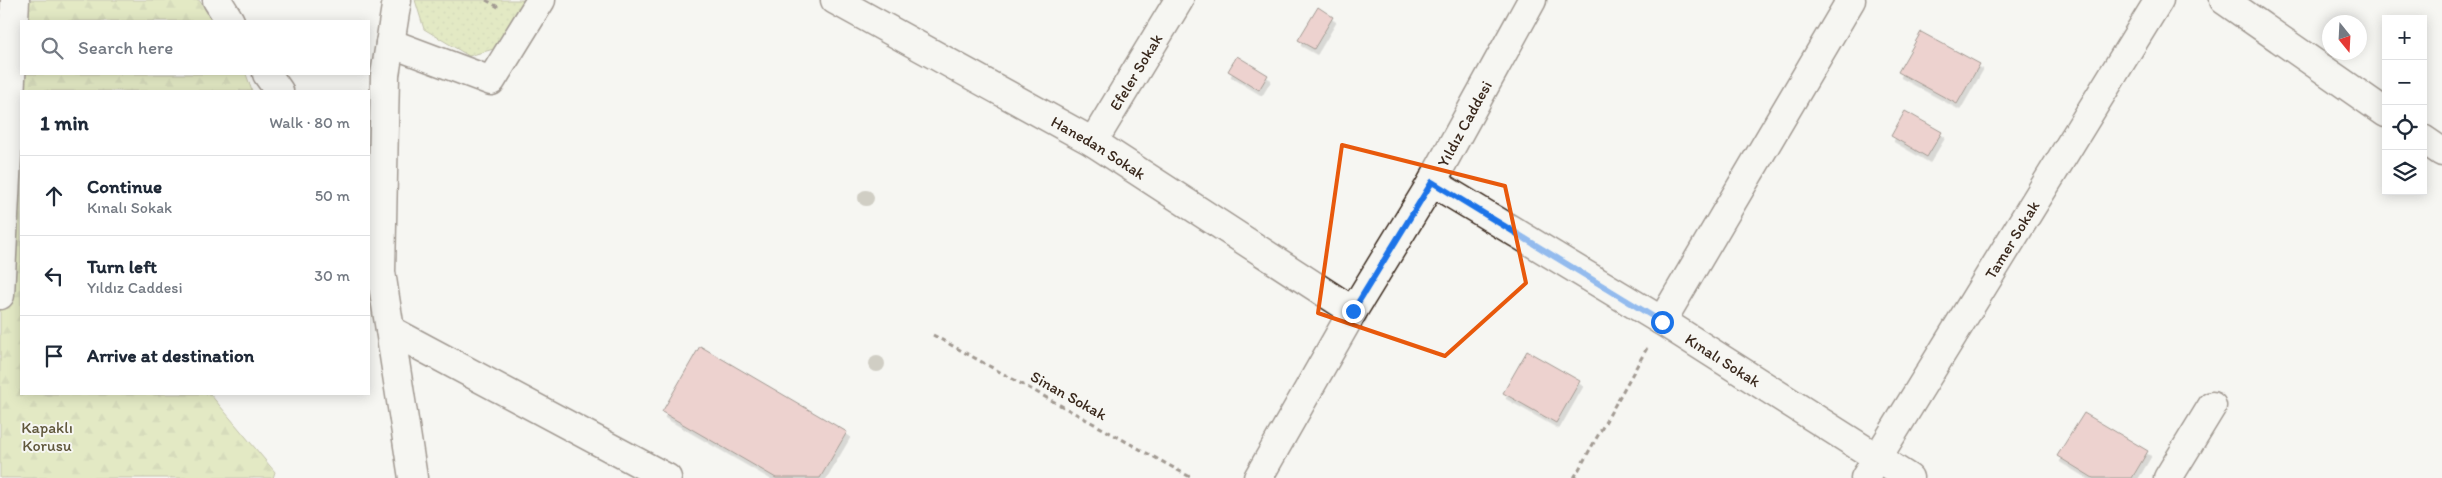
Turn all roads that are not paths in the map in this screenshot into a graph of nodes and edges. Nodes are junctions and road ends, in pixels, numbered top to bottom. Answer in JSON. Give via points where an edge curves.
{"nodes":[{"id":1,"x":15,"y":0,"type":"edge"},
{"id":2,"x":217,"y":0,"type":"edge"},
{"id":3,"x":397,"y":0,"type":"edge"},
{"id":4,"x":541,"y":0,"type":"edge"},
{"id":5,"x":835,"y":0,"type":"edge"},
{"id":6,"x":1179,"y":0,"type":"edge"},
{"id":7,"x":1532,"y":0,"type":"edge"},
{"id":8,"x":1852,"y":0,"type":"edge"},
{"id":9,"x":2159,"y":0,"type":"edge"},
{"id":10,"x":2224,"y":0,"type":"edge"},
{"id":11,"x":867,"y":8,"type":"edge"},
{"id":12,"x":229,"y":20,"type":"edge"},
{"id":13,"x":390,"y":43,"type":"junction"},
{"id":14,"x":268,"y":75,"type":"edge"},
{"id":15,"x":278,"y":90,"type":"edge"},
{"id":16,"x":2382,"y":110,"type":"edge"},
{"id":17,"x":1093,"y":142,"type":"junction"},
{"id":18,"x":2427,"y":142,"type":"edge"},
{"id":19,"x":2442,"y":152,"type":"edge"},
{"id":20,"x":1432,"y":182,"type":"junction"},
{"id":21,"x":375,"y":227,"type":"edge"},
{"id":22,"x":0,"y":295,"type":"edge"},
{"id":23,"x":1353,"y":311,"type":"junction"},
{"id":24,"x":1662,"y":322,"type":"junction"},
{"id":25,"x":390,"y":330,"type":"junction"},
{"id":26,"x":2212,"y":406,"type":"dead end"},
{"id":27,"x":1870,"y":468,"type":"edge"},
{"id":28,"x":413,"y":478,"type":"edge"},
{"id":29,"x":667,"y":478,"type":"edge"},
{"id":30,"x":1258,"y":478,"type":"edge"},
{"id":31,"x":1909,"y":478,"type":"edge"},
{"id":32,"x":2168,"y":478,"type":"edge"}],
"edges":[{"from":1,"to":22,"type":"street"},
{"from":2,"to":12,"type":"street"},
{"from":3,"to":13,"type":"street"},
{"from":4,"to":13,"type":"street","via":[[491,81]]},
{"from":5,"to":11,"type":"street","name":"Hanedan Sokak"},
{"from":6,"to":17,"type":"street","name":"Efeler Sokak"},
{"from":7,"to":20,"type":"street","name":"Yıldız Caddesi"},
{"from":8,"to":24,"type":"street"},
{"from":9,"to":27,"type":"street","name":"Tamer Sokak"},
{"from":10,"to":16,"type":"street"},
{"from":11,"to":17,"type":"street","name":"Hanedan Sokak"},
{"from":13,"to":21,"type":"street"},
{"from":14,"to":15,"type":"street"},
{"from":17,"to":23,"type":"street","name":"Hanedan Sokak"},
{"from":18,"to":19,"type":"street"},
{"from":20,"to":23,"type":"street","name":"Yıldız Caddesi"},
{"from":20,"to":24,"type":"street","name":"Kınalı Sokak"},
{"from":21,"to":25,"type":"street"},
{"from":23,"to":30,"type":"street","name":"Yıldız Caddesi"},
{"from":24,"to":27,"type":"street","name":"Kınalı Sokak"},
{"from":25,"to":28,"type":"street"},
{"from":25,"to":29,"type":"street"},
{"from":26,"to":32,"type":"street"},
{"from":27,"to":31,"type":"street","name":"Kınalı Sokak"}]}
